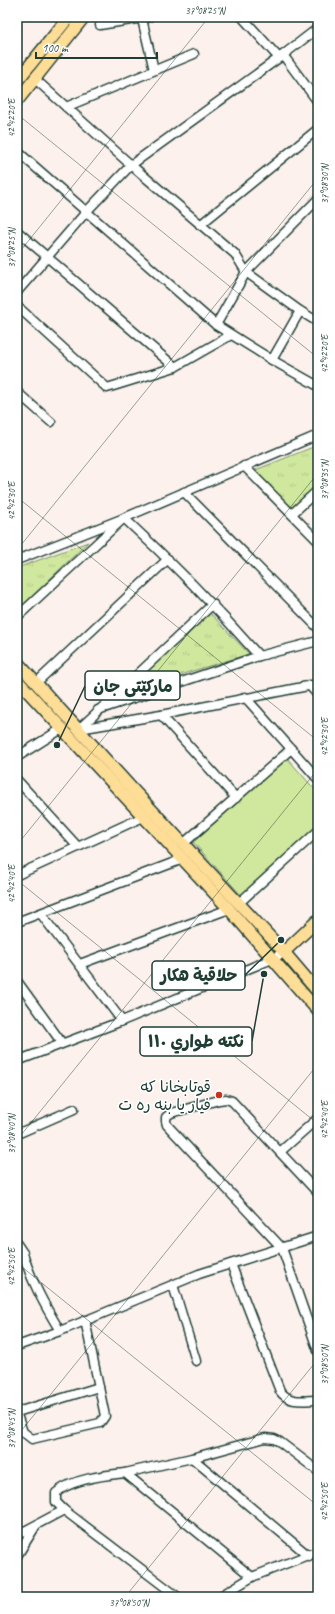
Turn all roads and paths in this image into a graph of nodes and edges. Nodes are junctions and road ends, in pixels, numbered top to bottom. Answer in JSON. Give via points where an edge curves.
{"nodes":[{"id":1,"x":69,"y":17,"type":"edge"},
{"id":2,"x":84,"y":17,"type":"edge"},
{"id":3,"x":242,"y":17,"type":"edge"},
{"id":4,"x":145,"y":18,"type":"edge"},
{"id":5,"x":132,"y":19,"type":"edge"},
{"id":6,"x":100,"y":25,"type":"dead end"},
{"id":7,"x":318,"y":28,"type":"edge"},
{"id":8,"x":194,"y":54,"type":"dead end"},
{"id":9,"x":281,"y":57,"type":"junction"},
{"id":10,"x":154,"y":70,"type":"junction"},
{"id":11,"x":35,"y":79,"type":"junction"},
{"id":12,"x":17,"y":81,"type":"edge"},
{"id":13,"x":17,"y":101,"type":"edge"},
{"id":14,"x":318,"y":102,"type":"edge"},
{"id":15,"x":66,"y":107,"type":"junction"},
{"id":16,"x":318,"y":129,"type":"edge"},
{"id":17,"x":17,"y":151,"type":"edge"},
{"id":18,"x":131,"y":165,"type":"junction"},
{"id":19,"x":318,"y":199,"type":"edge"},
{"id":20,"x":87,"y":211,"type":"junction"},
{"id":21,"x":200,"y":225,"type":"junction"},
{"id":22,"x":17,"y":231,"type":"edge"},
{"id":23,"x":47,"y":257,"type":"junction"},
{"id":24,"x":246,"y":272,"type":"junction"},
{"id":25,"x":17,"y":292,"type":"edge"},
{"id":26,"x":17,"y":306,"type":"edge"},
{"id":27,"x":300,"y":311,"type":"junction"},
{"id":28,"x":318,"y":322,"type":"edge"},
{"id":29,"x":216,"y":325,"type":"junction"},
{"id":30,"x":231,"y":335,"type":"junction"},
{"id":31,"x":272,"y":360,"type":"junction"},
{"id":32,"x":175,"y":367,"type":"junction"},
{"id":33,"x":318,"y":386,"type":"edge"},
{"id":34,"x":17,"y":392,"type":"edge"},
{"id":35,"x":51,"y":422,"type":"dead end"},
{"id":36,"x":318,"y":435,"type":"edge"},
{"id":37,"x":244,"y":466,"type":"junction"},
{"id":38,"x":318,"y":490,"type":"edge"},
{"id":39,"x":184,"y":492,"type":"junction"},
{"id":40,"x":292,"y":514,"type":"junction"},
{"id":41,"x":124,"y":518,"type":"junction"},
{"id":42,"x":318,"y":541,"type":"edge"},
{"id":43,"x":168,"y":559,"type":"junction"},
{"id":44,"x":17,"y":560,"type":"edge"},
{"id":45,"x":213,"y":604,"type":"junction"},
{"id":46,"x":17,"y":617,"type":"edge"},
{"id":47,"x":318,"y":628,"type":"edge"},
{"id":48,"x":318,"y":641,"type":"edge"},
{"id":49,"x":259,"y":656,"type":"junction"},
{"id":50,"x":17,"y":662,"type":"edge"},
{"id":51,"x":17,"y":680,"type":"edge"},
{"id":52,"x":38,"y":684,"type":"junction"},
{"id":53,"x":318,"y":684,"type":"edge"},
{"id":54,"x":309,"y":685,"type":"junction"},
{"id":55,"x":30,"y":693,"type":"junction"},
{"id":56,"x":318,"y":695,"type":"edge"},
{"id":57,"x":51,"y":698,"type":"junction"},
{"id":58,"x":245,"y":698,"type":"junction"},
{"id":59,"x":41,"y":705,"type":"junction"},
{"id":60,"x":98,"y":710,"type":"junction"},
{"id":61,"x":161,"y":715,"type":"junction"},
{"id":62,"x":63,"y":728,"type":"junction"},
{"id":63,"x":79,"y":729,"type":"junction"},
{"id":64,"x":291,"y":749,"type":"junction"},
{"id":65,"x":17,"y":757,"type":"edge"},
{"id":66,"x":318,"y":779,"type":"edge"},
{"id":67,"x":17,"y":780,"type":"edge"},
{"id":68,"x":236,"y":798,"type":"junction"},
{"id":69,"x":143,"y":817,"type":"junction"},
{"id":70,"x":318,"y":831,"type":"edge"},
{"id":71,"x":183,"y":844,"type":"junction"},
{"id":72,"x":78,"y":847,"type":"junction"},
{"id":73,"x":183,"y":860,"type":"junction"},
{"id":74,"x":19,"y":871,"type":"edge"},
{"id":75,"x":234,"y":906,"type":"junction"},
{"id":76,"x":41,"y":914,"type":"junction"},
{"id":77,"x":318,"y":920,"type":"edge"},
{"id":78,"x":17,"y":922,"type":"edge"},
{"id":79,"x":284,"y":952,"type":"junction"},
{"id":80,"x":272,"y":959,"type":"junction"},
{"id":81,"x":80,"y":964,"type":"junction"},
{"id":82,"x":17,"y":981,"type":"edge"},
{"id":83,"x":318,"y":992,"type":"edge"},
{"id":84,"x":318,"y":1011,"type":"edge"},
{"id":85,"x":122,"y":1021,"type":"junction"},
{"id":86,"x":62,"y":1043,"type":"junction"},
{"id":87,"x":17,"y":1061,"type":"edge"},
{"id":88,"x":74,"y":1109,"type":"dead end"},
{"id":89,"x":318,"y":1118,"type":"edge"},
{"id":90,"x":17,"y":1134,"type":"edge"},
{"id":91,"x":280,"y":1152,"type":"junction"},
{"id":92,"x":318,"y":1193,"type":"edge"},
{"id":93,"x":318,"y":1236,"type":"edge"},
{"id":94,"x":17,"y":1244,"type":"edge"},
{"id":95,"x":282,"y":1248,"type":"junction"},
{"id":96,"x":20,"y":1254,"type":"edge"},
{"id":97,"x":231,"y":1264,"type":"junction"},
{"id":98,"x":172,"y":1285,"type":"junction"},
{"id":99,"x":85,"y":1320,"type":"junction"},
{"id":100,"x":60,"y":1331,"type":"junction"},
{"id":101,"x":17,"y":1346,"type":"edge"},
{"id":102,"x":318,"y":1351,"type":"edge"},
{"id":103,"x":196,"y":1361,"type":"dead end"},
{"id":104,"x":99,"y":1387,"type":"junction"},
{"id":105,"x":318,"y":1400,"type":"edge"},
{"id":106,"x":17,"y":1413,"type":"edge"},
{"id":107,"x":192,"y":1458,"type":"junction"},
{"id":108,"x":318,"y":1471,"type":"edge"},
{"id":109,"x":125,"y":1473,"type":"junction"},
{"id":110,"x":64,"y":1510,"type":"junction"},
{"id":111,"x":35,"y":1526,"type":"junction"},
{"id":112,"x":17,"y":1535,"type":"edge"},
{"id":113,"x":318,"y":1551,"type":"edge"},
{"id":114,"x":17,"y":1556,"type":"edge"},
{"id":115,"x":309,"y":1556,"type":"junction"},
{"id":116,"x":252,"y":1577,"type":"junction"},
{"id":117,"x":178,"y":1597,"type":"edge"},
{"id":118,"x":220,"y":1597,"type":"edge"}],
"edges":[{"from":1,"to":12,"type":"main road"},
{"from":2,"to":11,"type":"main road"},
{"from":3,"to":9,"type":"street"},
{"from":4,"to":5,"type":"street"},
{"from":4,"to":10,"type":"street"},
{"from":5,"to":6,"type":"street"},
{"from":7,"to":9,"type":"street"},
{"from":8,"to":10,"type":"street"},
{"from":9,"to":14,"type":"street"},
{"from":9,"to":18,"type":"street"},
{"from":10,"to":15,"type":"street"},
{"from":11,"to":13,"type":"main road"},
{"from":11,"to":15,"type":"street"},
{"from":15,"to":18,"type":"street"},
{"from":16,"to":21,"type":"street"},
{"from":17,"to":20,"type":"street"},
{"from":18,"to":20,"type":"street"},
{"from":18,"to":21,"type":"street"},
{"from":19,"to":24,"type":"street"},
{"from":20,"to":23,"type":"street"},
{"from":20,"to":29,"type":"street"},
{"from":21,"to":24,"type":"street","via":[[235,254]]},
{"from":22,"to":23,"type":"street"},
{"from":23,"to":25,"type":"street"},
{"from":23,"to":32,"type":"street"},
{"from":24,"to":27,"type":"street"},
{"from":24,"to":29,"type":"street"},
{"from":26,"to":32,"type":"street","via":[[107,388]]},
{"from":27,"to":28,"type":"street"},
{"from":27,"to":31,"type":"street"},
{"from":29,"to":30,"type":"street"},
{"from":30,"to":31,"type":"street"},
{"from":30,"to":32,"type":"street"},
{"from":31,"to":33,"type":"street"},
{"from":34,"to":35,"type":"street"},
{"from":36,"to":37,"type":"street"},
{"from":37,"to":39,"type":"street"},
{"from":37,"to":40,"type":"street"},
{"from":38,"to":40,"type":"street"},
{"from":39,"to":41,"type":"street"},
{"from":39,"to":47,"type":"street"},
{"from":40,"to":42,"type":"street"},
{"from":41,"to":43,"type":"street"},
{"from":41,"to":44,"type":"street"},
{"from":41,"to":46,"type":"street"},
{"from":43,"to":45,"type":"street"},
{"from":43,"to":52,"type":"street"},
{"from":45,"to":49,"type":"street"},
{"from":45,"to":60,"type":"street"},
{"from":48,"to":49,"type":"street"},
{"from":49,"to":60,"type":"street"},
{"from":50,"to":52,"type":"main road"},
{"from":51,"to":55,"type":"main road"},
{"from":52,"to":55,"type":"main road","via":[[38,692]]},
{"from":52,"to":57,"type":"main road"},
{"from":53,"to":54,"type":"street"},
{"from":54,"to":56,"type":"street"},
{"from":54,"to":58,"type":"street"},
{"from":55,"to":59,"type":"main road"},
{"from":57,"to":59,"type":"main road","via":[[43,699]]},
{"from":57,"to":63,"type":"main road"},
{"from":58,"to":61,"type":"street"},
{"from":58,"to":64,"type":"street"},
{"from":59,"to":62,"type":"main road"},
{"from":60,"to":63,"type":"street"},
{"from":61,"to":63,"type":"street"},
{"from":61,"to":68,"type":"street"},
{"from":62,"to":65,"type":"street"},
{"from":62,"to":69,"type":"main road"},
{"from":63,"to":71,"type":"main road"},
{"from":64,"to":66,"type":"street"},
{"from":64,"to":68,"type":"street"},
{"from":67,"to":72,"type":"street"},
{"from":68,"to":71,"type":"street"},
{"from":69,"to":72,"type":"street"},
{"from":69,"to":73,"type":"main road"},
{"from":70,"to":75,"type":"street"},
{"from":71,"to":75,"type":"main road"},
{"from":72,"to":74,"type":"street"},
{"from":73,"to":75,"type":"main road"},
{"from":73,"to":76,"type":"street"},
{"from":75,"to":79,"type":"main road"},
{"from":75,"to":80,"type":"main road"},
{"from":75,"to":81,"type":"street"},
{"from":76,"to":78,"type":"street"},
{"from":76,"to":81,"type":"street"},
{"from":77,"to":79,"type":"main road"},
{"from":79,"to":80,"type":"street"},
{"from":79,"to":83,"type":"main road"},
{"from":80,"to":84,"type":"main road"},
{"from":80,"to":85,"type":"street"},
{"from":81,"to":85,"type":"street"},
{"from":82,"to":86,"type":"street"},
{"from":85,"to":86,"type":"street"},
{"from":86,"to":87,"type":"street"},
{"from":88,"to":90,"type":"street"},
{"from":89,"to":91,"type":"street"},
{"from":91,"to":92,"type":"street"},
{"from":91,"to":95,"type":"street","via":[[235,1103],[229,1100],[220,1100],[171,1114],[166,1119],[168,1125]]},
{"from":93,"to":95,"type":"street"},
{"from":94,"to":96,"type":"street"},
{"from":95,"to":97,"type":"street"},
{"from":95,"to":102,"type":"street"},
{"from":96,"to":100,"type":"street"},
{"from":97,"to":98,"type":"street"},
{"from":97,"to":105,"type":"street","via":[[280,1391],[290,1400]]},
{"from":98,"to":99,"type":"street"},
{"from":98,"to":103,"type":"street"},
{"from":99,"to":100,"type":"street"},
{"from":99,"to":104,"type":"street"},
{"from":100,"to":101,"type":"street"},
{"from":104,"to":106,"type":"street"},
{"from":104,"to":106,"type":"street","via":[[105,1416],[100,1424],[32,1439],[23,1432]]},
{"from":107,"to":108,"type":"street","via":[[265,1438],[274,1439],[288,1447]]},
{"from":107,"to":109,"type":"street"},
{"from":107,"to":115,"type":"street"},
{"from":109,"to":110,"type":"street","via":[[102,1476],[62,1487],[56,1493],[56,1502]]},
{"from":109,"to":116,"type":"street"},
{"from":110,"to":111,"type":"street"},
{"from":110,"to":117,"type":"street"},
{"from":111,"to":112,"type":"street"},
{"from":111,"to":114,"type":"street"},
{"from":113,"to":115,"type":"street"},
{"from":115,"to":116,"type":"street"},
{"from":116,"to":118,"type":"street"}]}
